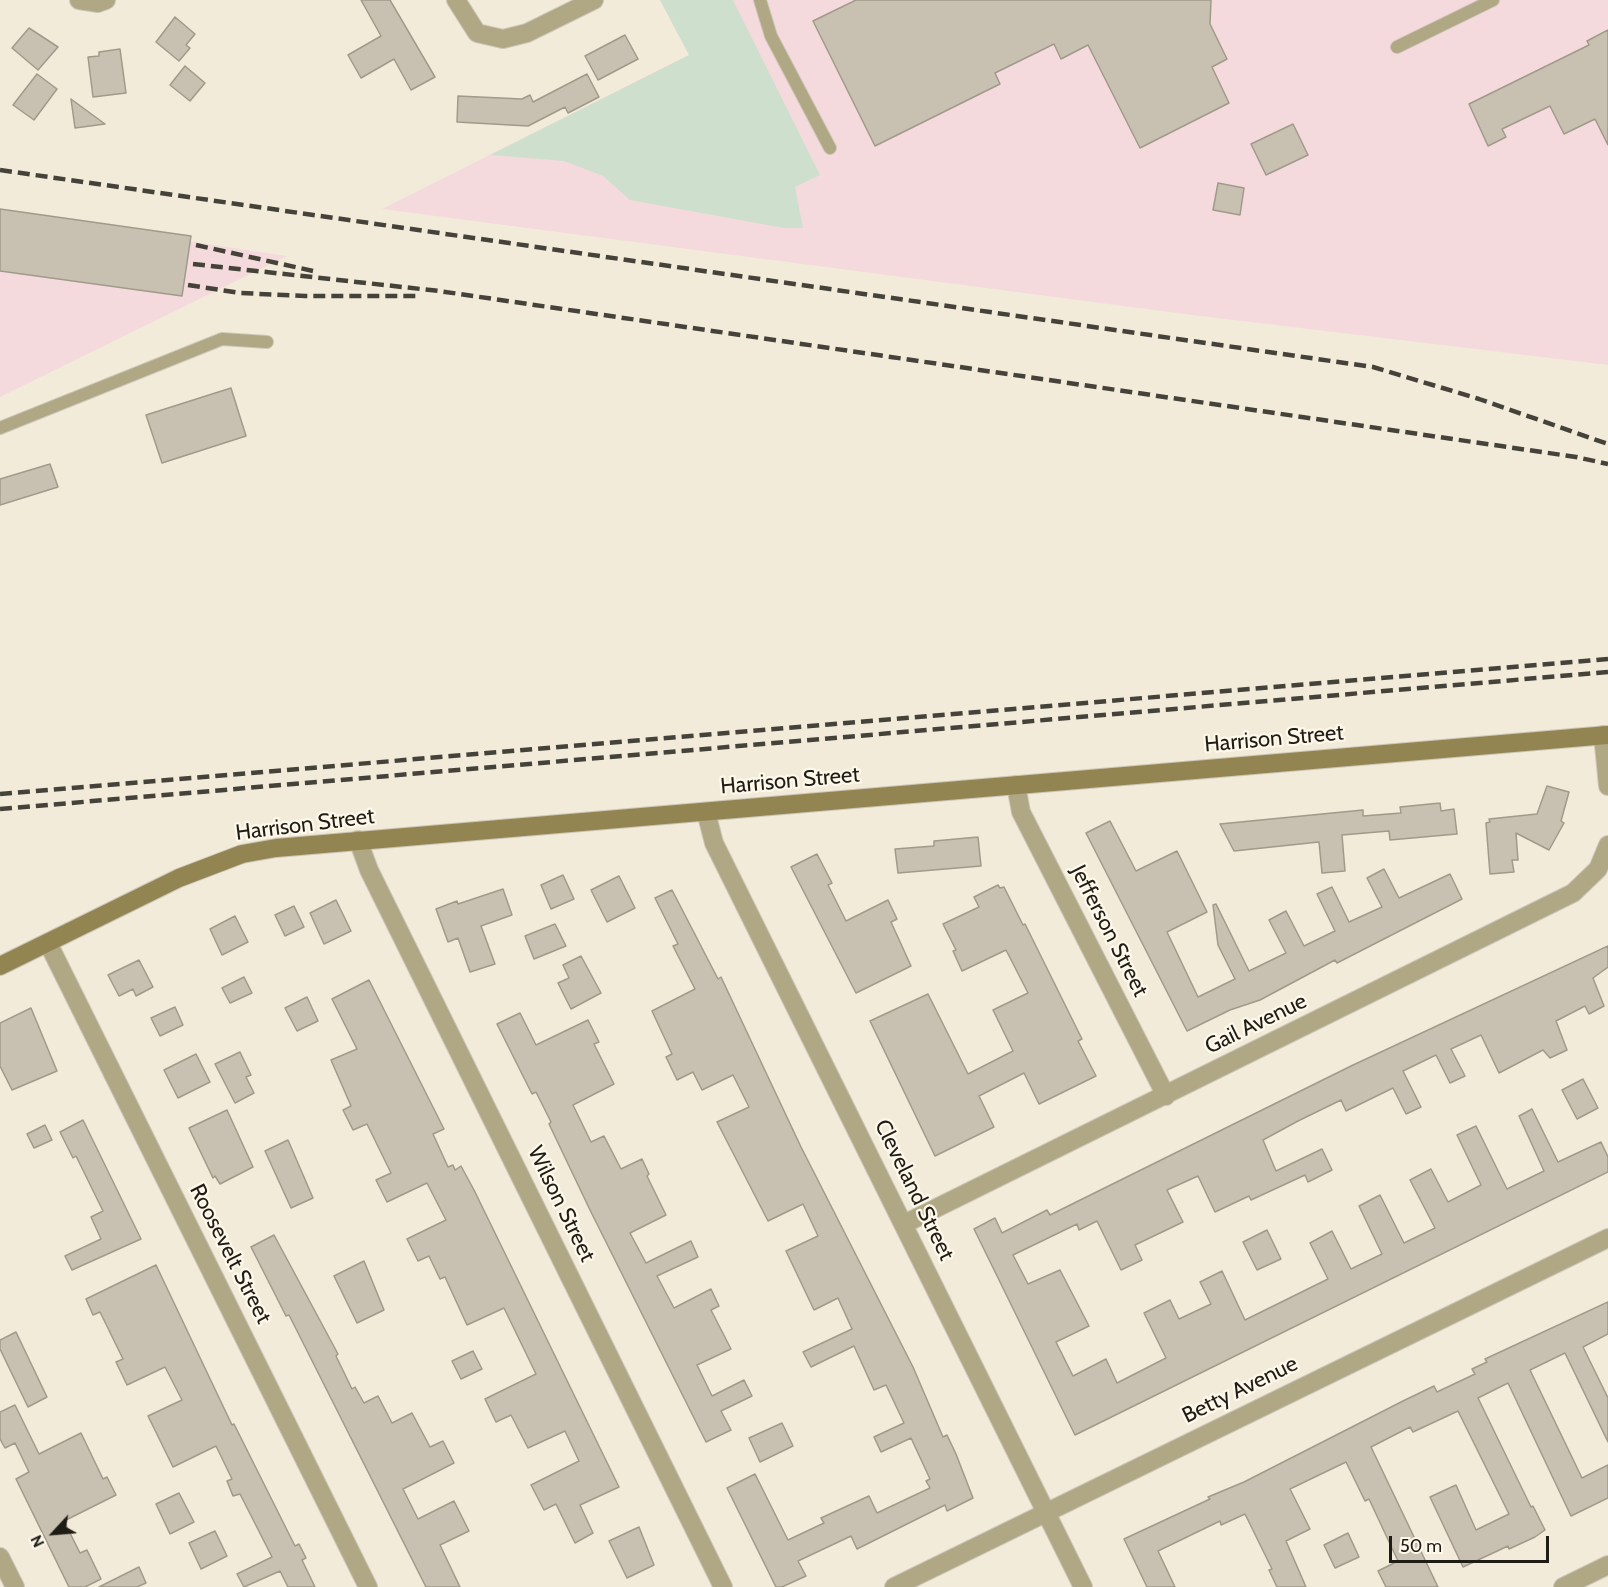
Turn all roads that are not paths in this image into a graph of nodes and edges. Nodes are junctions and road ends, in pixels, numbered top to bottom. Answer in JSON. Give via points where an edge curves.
{"nodes":[{"id":1,"x":80,"y":0,"type":"edge"},
{"id":2,"x":106,"y":0,"type":"edge"},
{"id":3,"x":456,"y":0,"type":"edge"},
{"id":4,"x":594,"y":0,"type":"edge"},
{"id":5,"x":760,"y":0,"type":"edge"},
{"id":6,"x":1493,"y":0,"type":"edge"},
{"id":7,"x":1396,"y":47,"type":"dead end"},
{"id":8,"x":830,"y":148,"type":"dead end"},
{"id":9,"x":267,"y":342,"type":"dead end"},
{"id":10,"x":0,"y":428,"type":"edge"},
{"id":11,"x":1605,"y":735,"type":"edge"},
{"id":12,"x":1016,"y":785,"type":"junction"},
{"id":13,"x":1608,"y":786,"type":"edge"},
{"id":14,"x":706,"y":812,"type":"junction"},
{"id":15,"x":358,"y":840,"type":"junction"},
{"id":16,"x":1608,"y":845,"type":"edge"},
{"id":17,"x":48,"y":942,"type":"junction"},
{"id":18,"x":0,"y":966,"type":"edge"},
{"id":19,"x":1166,"y":1096,"type":"junction"},
{"id":20,"x":904,"y":1224,"type":"junction"},
{"id":21,"x":1608,"y":1238,"type":"edge"},
{"id":22,"x":1047,"y":1511,"type":"junction"},
{"id":23,"x":0,"y":1557,"type":"edge"},
{"id":24,"x":1608,"y":1565,"type":"edge"},
{"id":25,"x":15,"y":1587,"type":"edge"},
{"id":26,"x":368,"y":1587,"type":"edge"},
{"id":27,"x":723,"y":1587,"type":"edge"},
{"id":28,"x":894,"y":1587,"type":"edge"},
{"id":29,"x":1083,"y":1587,"type":"edge"},
{"id":30,"x":1563,"y":1587,"type":"edge"}],
"edges":[{"from":1,"to":2,"type":"street"},
{"from":3,"to":4,"type":"street","via":[[477,33],[503,39],[527,33]]},
{"from":5,"to":8,"type":"lane","via":[[771,36]]},
{"from":6,"to":7,"type":"lane"},
{"from":9,"to":10,"type":"lane","via":[[222,339]]},
{"from":11,"to":12,"type":"main road","name":"Harrison Street"},
{"from":11,"to":13,"type":"street"},
{"from":12,"to":14,"type":"main road","name":"Harrison Street"},
{"from":12,"to":19,"type":"street","name":"Jefferson Street","via":[[1021,812]]},
{"from":14,"to":15,"type":"main road","name":"Harrison Street"},
{"from":14,"to":20,"type":"street","name":"Cleveland Street","via":[[714,843]]},
{"from":15,"to":17,"type":"main road","name":"Harrison Street","via":[[276,848],[210,865]]},
{"from":15,"to":27,"type":"street","name":"Wilson Street"},
{"from":16,"to":19,"type":"street","name":"Gail Avenue","via":[[1598,869],[1573,893]]},
{"from":17,"to":18,"type":"main road","name":"Harrison Street"},
{"from":17,"to":26,"type":"street","name":"Roosevelt Street"},
{"from":19,"to":20,"type":"street","name":"Gail Avenue"},
{"from":20,"to":22,"type":"street","name":"Cleveland Street"},
{"from":21,"to":22,"type":"street","name":"Betty Avenue"},
{"from":22,"to":28,"type":"street","name":"Betty Avenue"},
{"from":22,"to":29,"type":"street","name":"Cleveland Street"},
{"from":23,"to":25,"type":"street"},
{"from":24,"to":30,"type":"street"}]}
